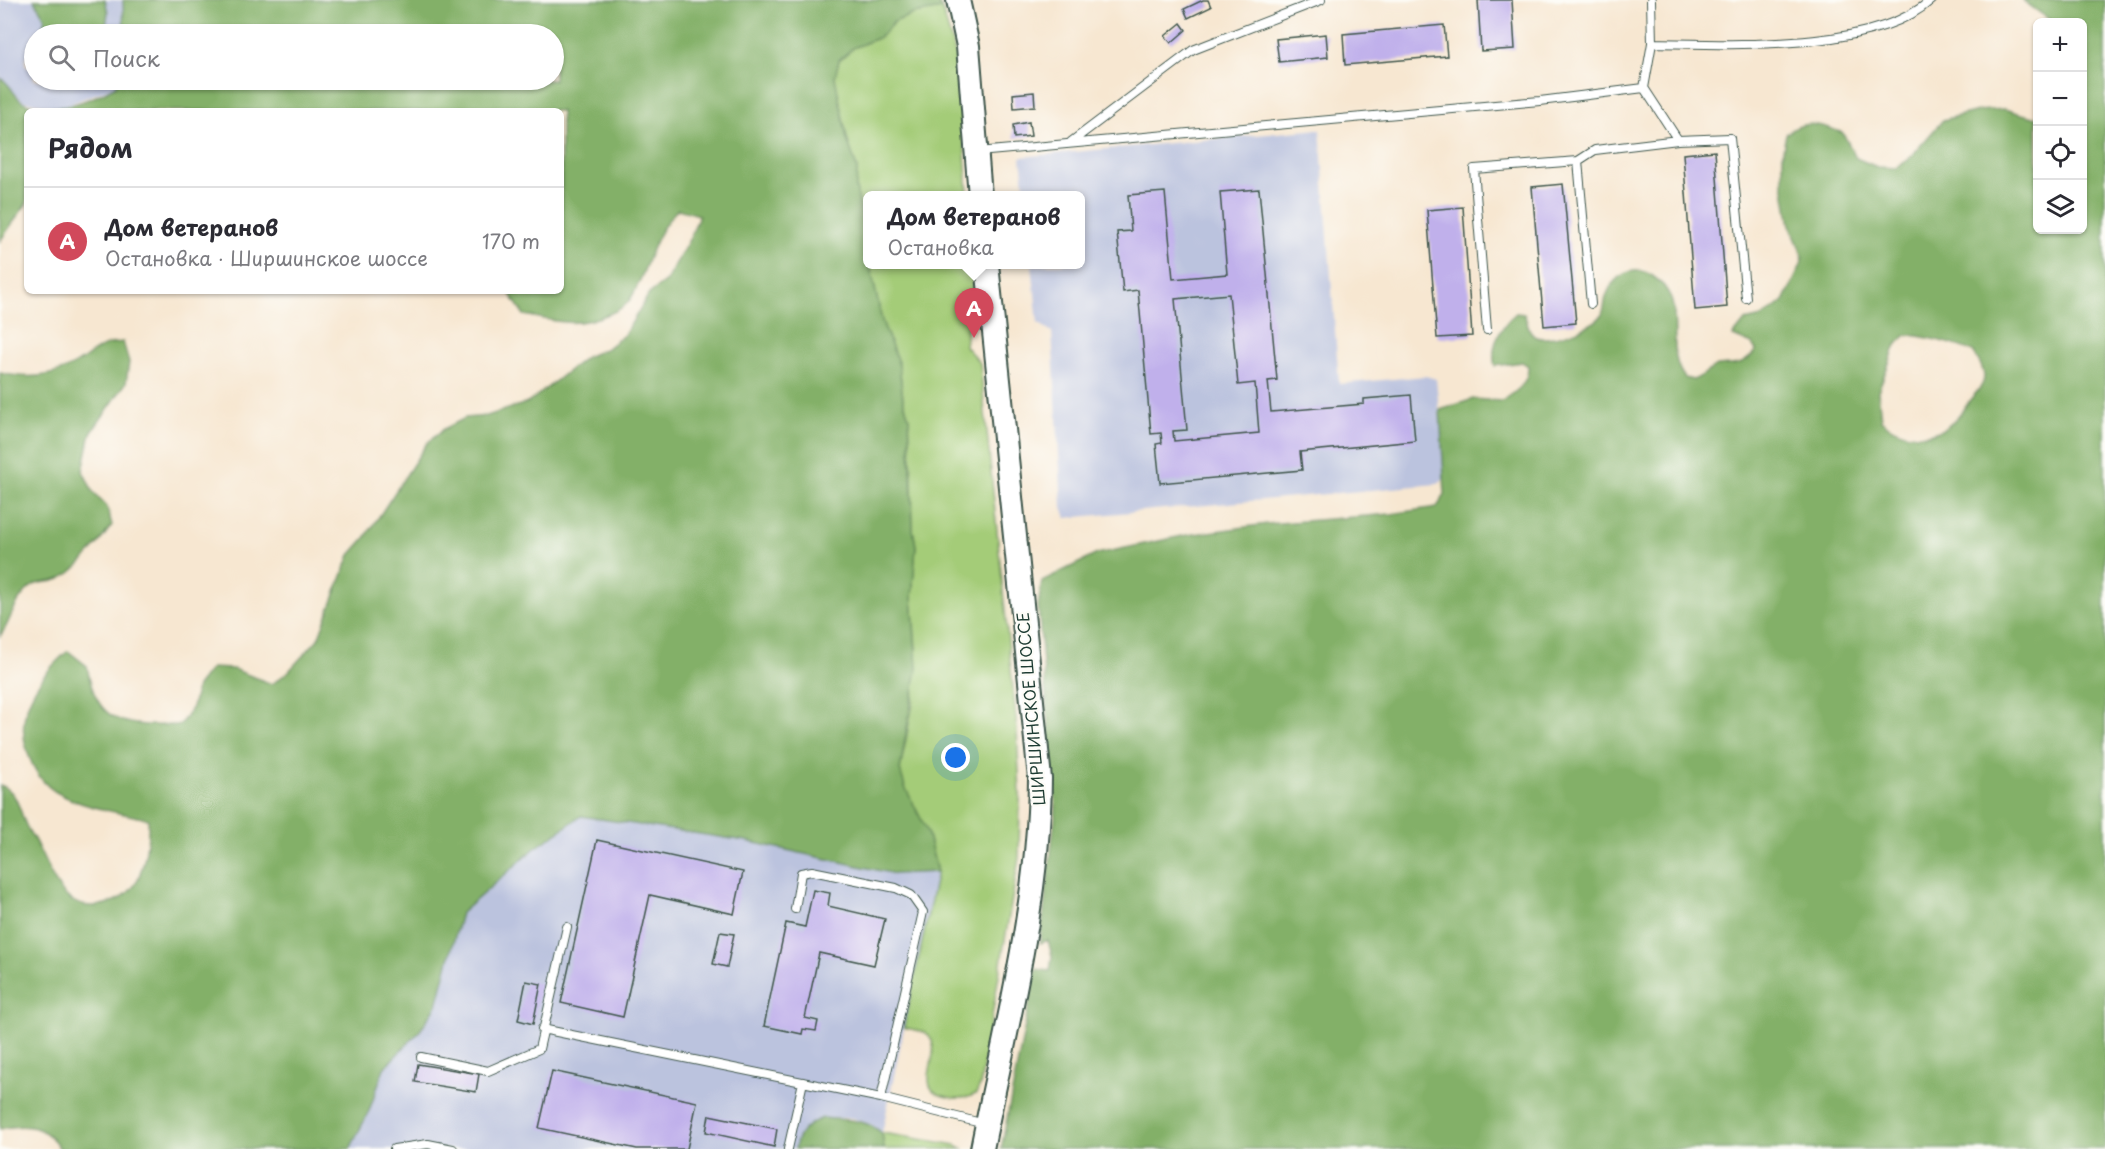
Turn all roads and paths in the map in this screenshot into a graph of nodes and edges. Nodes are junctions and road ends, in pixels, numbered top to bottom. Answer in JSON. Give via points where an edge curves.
{"nodes":[{"id":1,"x":958,"y":0,"type":"edge"},
{"id":2,"x":1321,"y":0,"type":"edge"},
{"id":3,"x":1651,"y":0,"type":"edge"},
{"id":4,"x":1931,"y":0,"type":"edge"},
{"id":5,"x":1652,"y":44,"type":"junction"},
{"id":6,"x":1644,"y":88,"type":"junction"},
{"id":7,"x":1678,"y":140,"type":"junction"},
{"id":8,"x":1069,"y":143,"type":"junction"},
{"id":9,"x":976,"y":152,"type":"junction"},
{"id":10,"x":1578,"y":160,"type":"junction"},
{"id":11,"x":980,"y":191,"type":"edge"},
{"id":12,"x":988,"y":269,"type":"edge"},
{"id":13,"x":1746,"y":298,"type":"dead end"},
{"id":14,"x":1591,"y":304,"type":"dead end"},
{"id":15,"x":1487,"y":330,"type":"dead end"},
{"id":16,"x":795,"y":909,"type":"dead end"},
{"id":17,"x":567,"y":927,"type":"dead end"},
{"id":18,"x":542,"y":1029,"type":"junction"},
{"id":19,"x":421,"y":1058,"type":"dead end"},
{"id":20,"x":803,"y":1082,"type":"junction"},
{"id":21,"x":881,"y":1098,"type":"junction"},
{"id":22,"x":987,"y":1124,"type":"junction"},
{"id":23,"x":394,"y":1149,"type":"edge"},
{"id":24,"x":453,"y":1149,"type":"edge"},
{"id":25,"x":788,"y":1149,"type":"edge"},
{"id":26,"x":982,"y":1149,"type":"edge"}],
"edges":[{"from":1,"to":9,"type":"main road","via":[[968,46]]},
{"from":2,"to":8,"type":"lane","via":[[1193,50]]},
{"from":3,"to":5,"type":"lane"},
{"from":4,"to":5,"type":"lane","via":[[1916,14],[1860,33],[1809,41]]},
{"from":5,"to":6,"type":"lane"},
{"from":6,"to":7,"type":"lane"},
{"from":6,"to":8,"type":"lane","via":[[1540,101]]},
{"from":7,"to":10,"type":"lane","via":[[1595,150]]},
{"from":7,"to":13,"type":"lane","via":[[1730,138]]},
{"from":8,"to":9,"type":"lane"},
{"from":9,"to":11,"type":"main road"},
{"from":10,"to":14,"type":"lane"},
{"from":10,"to":15,"type":"lane","via":[[1474,168]]},
{"from":12,"to":22,"type":"main road","name":"ШИРШИНСКОЕ ШОССЕ","via":[[1040,779],[1034,881]]},
{"from":16,"to":21,"type":"lane","via":[[801,873],[812,871],[896,888],[911,895],[923,912]]},
{"from":17,"to":18,"type":"lane"},
{"from":18,"to":19,"type":"lane","via":[[539,1049],[488,1071]]},
{"from":18,"to":20,"type":"lane"},
{"from":20,"to":21,"type":"lane"},
{"from":20,"to":25,"type":"lane"},
{"from":21,"to":22,"type":"lane"},
{"from":22,"to":26,"type":"main road","name":"ШИРШИНСКОЕ ШОССЕ"},
{"from":23,"to":24,"type":"lane","via":[[428,1144]]}]}
